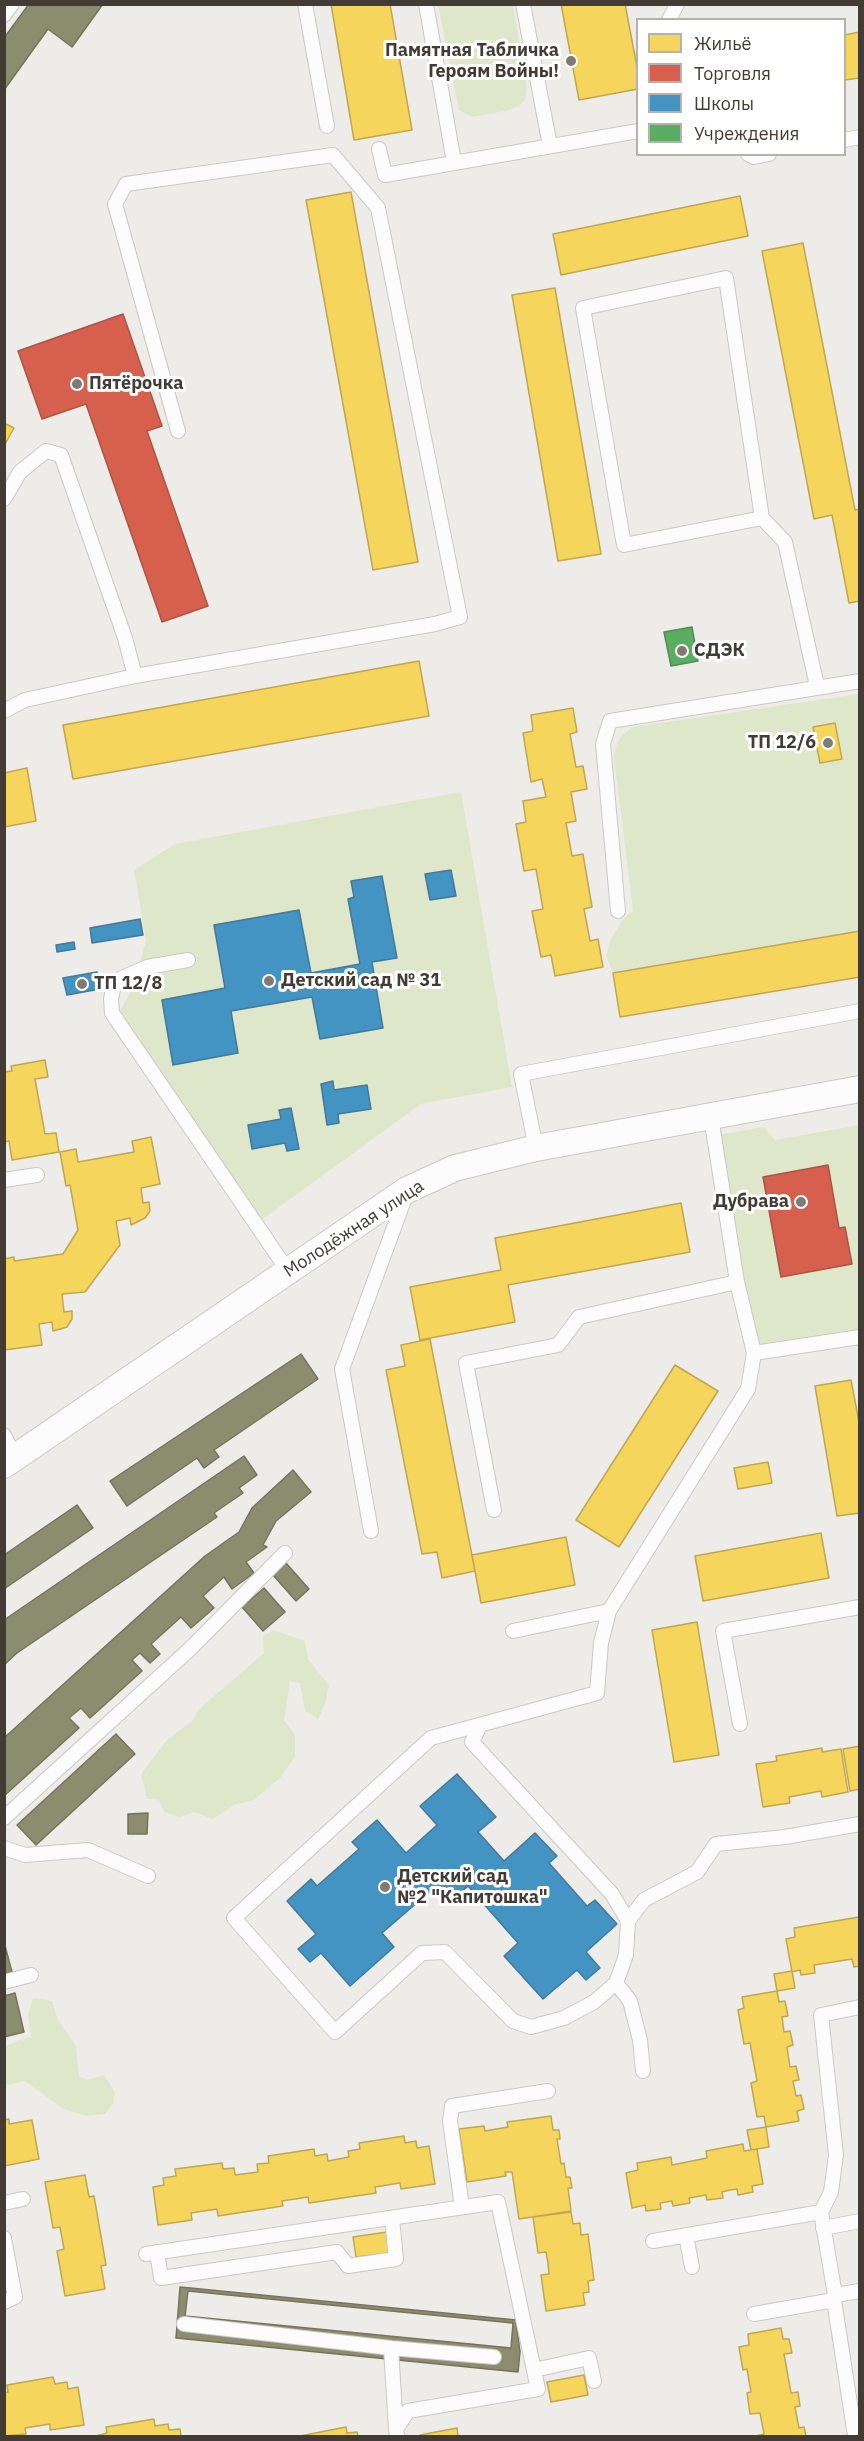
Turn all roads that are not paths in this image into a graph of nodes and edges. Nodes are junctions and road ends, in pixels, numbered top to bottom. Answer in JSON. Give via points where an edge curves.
{"nodes":[{"id":1,"x":12,"y":4,"type":"edge"},
{"id":2,"x":305,"y":4,"type":"edge"},
{"id":3,"x":426,"y":4,"type":"edge"},
{"id":4,"x":523,"y":4,"type":"edge"},
{"id":5,"x":677,"y":4,"type":"edge"},
{"id":6,"x":4,"y":15,"type":"edge"},
{"id":7,"x":670,"y":18,"type":"edge"},
{"id":8,"x":327,"y":126,"type":"dead end"},
{"id":9,"x":636,"y":131,"type":"edge"},
{"id":10,"x":550,"y":146,"type":"junction"},
{"id":11,"x":379,"y":149,"type":"dead end"},
{"id":12,"x":454,"y":162,"type":"junction"},
{"id":13,"x":178,"y":431,"type":"dead end"},
{"id":14,"x":4,"y":499,"type":"edge"},
{"id":15,"x":762,"y":518,"type":"junction"},
{"id":16,"x":135,"y":676,"type":"junction"},
{"id":17,"x":860,"y":681,"type":"edge"},
{"id":18,"x":817,"y":686,"type":"junction"},
{"id":19,"x":4,"y":711,"type":"edge"},
{"id":20,"x":618,"y":911,"type":"dead end"},
{"id":21,"x":188,"y":960,"type":"dead end"},
{"id":22,"x":860,"y":1011,"type":"edge"},
{"id":23,"x":860,"y":1089,"type":"edge"},
{"id":24,"x":711,"y":1117,"type":"junction"},
{"id":25,"x":536,"y":1148,"type":"junction"},
{"id":26,"x":36,"y":1175,"type":"dead end"},
{"id":27,"x":4,"y":1180,"type":"edge"},
{"id":28,"x":408,"y":1190,"type":"junction"},
{"id":29,"x":288,"y":1271,"type":"junction"},
{"id":30,"x":737,"y":1282,"type":"junction"},
{"id":31,"x":860,"y":1337,"type":"edge"},
{"id":32,"x":754,"y":1353,"type":"junction"},
{"id":33,"x":8,"y":1452,"type":"edge"},
{"id":34,"x":494,"y":1510,"type":"dead end"},
{"id":35,"x":371,"y":1531,"type":"dead end"},
{"id":36,"x":285,"y":1553,"type":"dead end"},
{"id":37,"x":860,"y":1607,"type":"edge"},
{"id":38,"x":609,"y":1611,"type":"junction"},
{"id":39,"x":513,"y":1631,"type":"dead end"},
{"id":40,"x":740,"y":1724,"type":"dead end"},
{"id":41,"x":480,"y":1725,"type":"junction"},
{"id":42,"x":4,"y":1818,"type":"edge"},
{"id":43,"x":860,"y":1824,"type":"edge"},
{"id":44,"x":4,"y":1848,"type":"edge"},
{"id":45,"x":148,"y":1876,"type":"dead end"},
{"id":46,"x":628,"y":1921,"type":"junction"},
{"id":47,"x":32,"y":1975,"type":"dead end"},
{"id":48,"x":4,"y":1982,"type":"edge"},
{"id":49,"x":616,"y":1983,"type":"junction"},
{"id":50,"x":860,"y":2007,"type":"edge"},
{"id":51,"x":643,"y":2071,"type":"dead end"},
{"id":52,"x":548,"y":2091,"type":"dead end"},
{"id":53,"x":23,"y":2199,"type":"dead end"},
{"id":54,"x":4,"y":2203,"type":"edge"},
{"id":55,"x":462,"y":2207,"type":"junction"},
{"id":56,"x":820,"y":2212,"type":"junction"},
{"id":57,"x":392,"y":2218,"type":"junction"},
{"id":58,"x":860,"y":2221,"type":"edge"},
{"id":59,"x":823,"y":2228,"type":"junction"},
{"id":60,"x":686,"y":2235,"type":"junction"},
{"id":61,"x":4,"y":2238,"type":"edge"},
{"id":62,"x":653,"y":2241,"type":"dead end"},
{"id":63,"x":692,"y":2267,"type":"dead end"},
{"id":64,"x":860,"y":2291,"type":"edge"},
{"id":65,"x":835,"y":2298,"type":"junction"},
{"id":66,"x":4,"y":2302,"type":"edge"},
{"id":67,"x":754,"y":2314,"type":"dead end"},
{"id":68,"x":184,"y":2324,"type":"dead end"},
{"id":69,"x":391,"y":2348,"type":"junction"},
{"id":70,"x":494,"y":2357,"type":"dead end"},
{"id":71,"x":534,"y":2370,"type":"junction"},
{"id":72,"x":594,"y":2381,"type":"dead end"},
{"id":73,"x":397,"y":2433,"type":"edge"},
{"id":74,"x":855,"y":2436,"type":"edge"}],
"edges":[{"from":1,"to":6,"type":"lane"},
{"from":2,"to":8,"type":"lane"},
{"from":3,"to":12,"type":"lane"},
{"from":4,"to":10,"type":"lane"},
{"from":5,"to":7,"type":"lane"},
{"from":9,"to":10,"type":"lane"},
{"from":10,"to":12,"type":"lane"},
{"from":11,"to":12,"type":"lane","via":[[385,175]]},
{"from":13,"to":16,"type":"lane","via":[[115,204],[126,184],[333,155],[378,208],[460,617]]},
{"from":14,"to":16,"type":"lane","via":[[20,472],[46,451],[62,455]]},
{"from":15,"to":15,"type":"lane","via":[[726,278],[583,308],[624,545]]},
{"from":15,"to":18,"type":"lane","via":[[785,542]]},
{"from":16,"to":19,"type":"lane","via":[[25,700]]},
{"from":17,"to":18,"type":"lane"},
{"from":18,"to":20,"type":"lane","via":[[610,721],[603,744]]},
{"from":21,"to":29,"type":"lane","via":[[147,967],[122,978],[114,985],[112,1013]]},
{"from":22,"to":25,"type":"lane","via":[[521,1074]]},
{"from":23,"to":24,"type":"street","name":"Молодёжная улица"},
{"from":24,"to":25,"type":"street","name":"Молодёжная улица"},
{"from":24,"to":30,"type":"lane"},
{"from":25,"to":28,"type":"street","name":"Молодёжная улица","via":[[455,1168]]},
{"from":26,"to":27,"type":"lane"},
{"from":28,"to":29,"type":"street","name":"Молодёжная улица"},
{"from":28,"to":35,"type":"lane","via":[[342,1369]]},
{"from":29,"to":33,"type":"street","name":"Молодёжная улица"},
{"from":30,"to":32,"type":"lane"},
{"from":30,"to":34,"type":"lane","via":[[579,1317],[558,1345],[466,1363]]},
{"from":31,"to":32,"type":"lane"},
{"from":32,"to":38,"type":"lane","via":[[748,1389]]},
{"from":36,"to":42,"type":"lane","via":[[190,1649]]},
{"from":37,"to":40,"type":"lane","via":[[723,1631]]},
{"from":38,"to":39,"type":"lane"},
{"from":38,"to":41,"type":"lane","via":[[601,1643],[597,1693]]},
{"from":41,"to":46,"type":"lane","via":[[472,1742],[612,1894]]},
{"from":41,"to":49,"type":"lane","via":[[431,1738],[234,1918],[334,2032],[422,1953],[445,1952],[513,2021],[531,2027],[564,2018],[594,2002]]},
{"from":43,"to":46,"type":"lane","via":[[716,1844],[697,1872],[644,1900]]},
{"from":44,"to":45,"type":"lane","via":[[26,1855],[88,1850]]},
{"from":46,"to":49,"type":"lane","via":[[626,1955]]},
{"from":47,"to":48,"type":"lane"},
{"from":49,"to":51,"type":"lane","via":[[630,2001]]},
{"from":50,"to":56,"type":"lane","via":[[821,2015],[836,2156],[831,2192]]},
{"from":52,"to":55,"type":"lane","via":[[452,2106],[450,2121]]},
{"from":53,"to":54,"type":"lane"},
{"from":55,"to":57,"type":"lane"},
{"from":55,"to":71,"type":"lane","via":[[498,2202]]},
{"from":56,"to":59,"type":"lane"},
{"from":56,"to":60,"type":"lane"},
{"from":57,"to":57,"type":"lane","via":[[151,2253],[161,2278],[337,2252],[348,2266],[396,2259]]},
{"from":58,"to":59,"type":"lane"},
{"from":59,"to":65,"type":"lane"},
{"from":60,"to":62,"type":"lane"},
{"from":60,"to":63,"type":"lane"},
{"from":61,"to":66,"type":"lane","via":[[15,2297]]},
{"from":64,"to":65,"type":"lane"},
{"from":65,"to":67,"type":"lane"},
{"from":65,"to":74,"type":"lane"},
{"from":68,"to":69,"type":"lane"},
{"from":69,"to":70,"type":"lane"},
{"from":69,"to":73,"type":"lane"},
{"from":71,"to":72,"type":"lane","via":[[589,2358]]},
{"from":71,"to":73,"type":"lane","via":[[538,2389],[408,2411]]}]}
